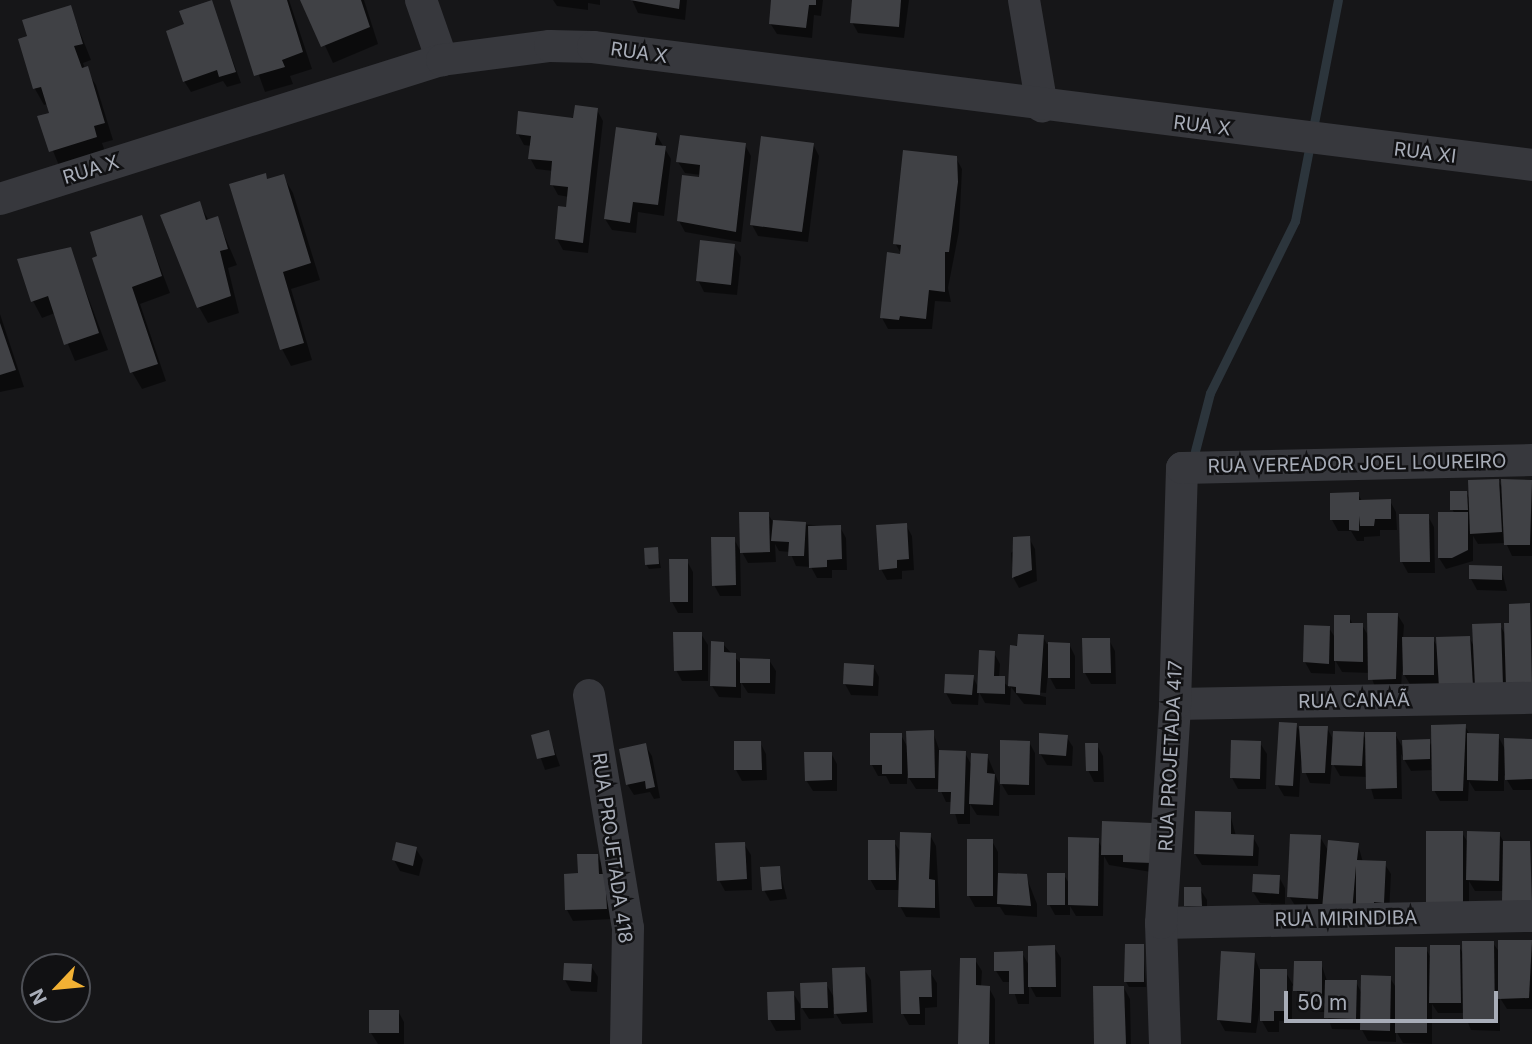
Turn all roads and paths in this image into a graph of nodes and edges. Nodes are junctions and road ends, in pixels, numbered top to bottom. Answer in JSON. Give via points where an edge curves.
{"nodes":[{"id":1,"x":421,"y":0,"type":"edge"},
{"id":2,"x":1024,"y":0,"type":"edge"},
{"id":3,"x":442,"y":60,"type":"junction"},
{"id":4,"x":1041,"y":106,"type":"junction"},
{"id":5,"x":1307,"y":139,"type":"joint"},
{"id":6,"x":1532,"y":165,"type":"edge"},
{"id":7,"x":0,"y":199,"type":"edge"},
{"id":8,"x":1532,"y":460,"type":"edge"},
{"id":9,"x":1182,"y":468,"type":"joint"},
{"id":10,"x":589,"y":695,"type":"dead end"},
{"id":11,"x":1532,"y":698,"type":"edge"},
{"id":12,"x":1175,"y":704,"type":"junction"},
{"id":13,"x":1532,"y":916,"type":"edge"},
{"id":14,"x":1161,"y":923,"type":"junction"},
{"id":15,"x":626,"y":1044,"type":"edge"},
{"id":16,"x":1165,"y":1044,"type":"edge"}],
"edges":[{"from":1,"to":3,"type":"street"},
{"from":2,"to":4,"type":"street"},
{"from":3,"to":4,"type":"street","name":"RUA X","via":[[550,46],[593,47]]},
{"from":3,"to":7,"type":"street","name":"RUA X"},
{"from":4,"to":5,"type":"street","name":"RUA X"},
{"from":5,"to":6,"type":"street","name":"RUA XI"},
{"from":8,"to":9,"type":"street","name":"RUA VEREADOR JOEL LOUREIRO"},
{"from":9,"to":12,"type":"street","name":"RUA PROJETADA 417"},
{"from":10,"to":15,"type":"street","name":"RUA PROJETADA 418","via":[[628,928]]},
{"from":11,"to":12,"type":"street","name":"RUA CANAÃ"},
{"from":12,"to":14,"type":"street","name":"RUA PROJETADA 417"},
{"from":13,"to":14,"type":"street","name":"RUA MIRINDIBA"},
{"from":14,"to":16,"type":"street","name":"RUA PROJETADA 417"}]}
